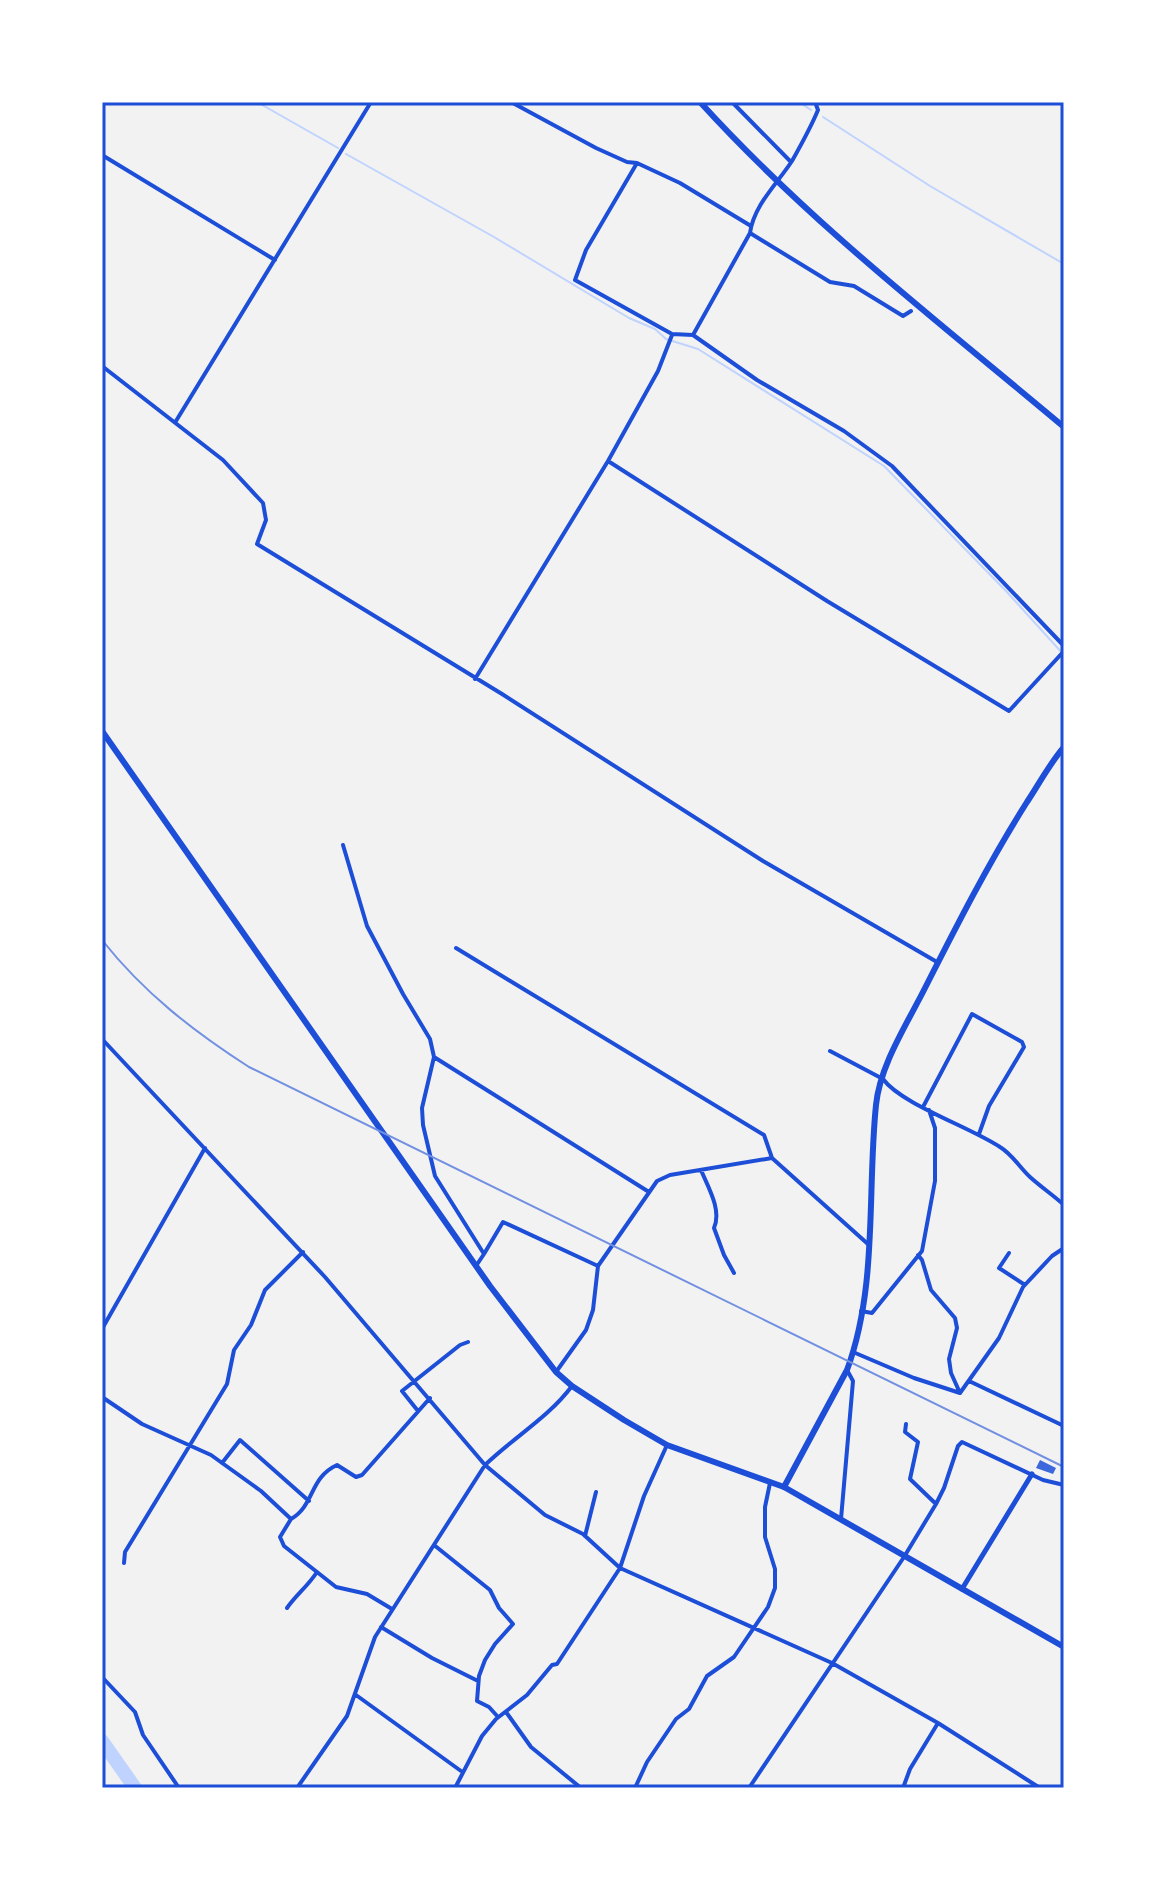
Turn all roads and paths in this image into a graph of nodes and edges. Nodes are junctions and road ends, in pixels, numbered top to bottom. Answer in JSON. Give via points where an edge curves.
{"nodes":[{"id":1,"x":371,"y":102,"type":"edge"},
{"id":2,"x":511,"y":102,"type":"edge"},
{"id":3,"x":700,"y":102,"type":"edge"},
{"id":4,"x":732,"y":102,"type":"edge"},
{"id":5,"x":815,"y":102,"type":"edge"},
{"id":6,"x":102,"y":155,"type":"edge"},
{"id":7,"x":791,"y":162,"type":"junction"},
{"id":8,"x":637,"y":163,"type":"junction"},
{"id":9,"x":777,"y":182,"type":"junction"},
{"id":10,"x":751,"y":226,"type":"junction"},
{"id":11,"x":750,"y":233,"type":"junction"},
{"id":12,"x":275,"y":260,"type":"junction"},
{"id":13,"x":911,"y":311,"type":"dead end"},
{"id":14,"x":693,"y":335,"type":"junction"},
{"id":15,"x":672,"y":336,"type":"junction"},
{"id":16,"x":102,"y":366,"type":"edge"},
{"id":17,"x":175,"y":421,"type":"junction"},
{"id":18,"x":1064,"y":427,"type":"edge"},
{"id":19,"x":608,"y":461,"type":"junction"},
{"id":20,"x":1064,"y":648,"type":"edge"},
{"id":21,"x":475,"y":679,"type":"junction"},
{"id":22,"x":102,"y":731,"type":"edge"},
{"id":23,"x":1064,"y":747,"type":"edge"},
{"id":24,"x":343,"y":845,"type":"dead end"},
{"id":25,"x":456,"y":948,"type":"dead end"},
{"id":26,"x":938,"y":963,"type":"junction"},
{"id":27,"x":102,"y":1039,"type":"edge"},
{"id":28,"x":830,"y":1051,"type":"dead end"},
{"id":29,"x":434,"y":1057,"type":"junction"},
{"id":30,"x":883,"y":1079,"type":"junction"},
{"id":31,"x":923,"y":1107,"type":"junction"},
{"id":32,"x":929,"y":1110,"type":"junction"},
{"id":33,"x":979,"y":1135,"type":"junction"},
{"id":34,"x":205,"y":1148,"type":"junction"},
{"id":35,"x":772,"y":1158,"type":"junction"},
{"id":36,"x":701,"y":1170,"type":"junction"},
{"id":37,"x":649,"y":1192,"type":"junction"},
{"id":38,"x":1064,"y":1205,"type":"edge"},
{"id":39,"x":869,"y":1245,"type":"junction"},
{"id":40,"x":1064,"y":1248,"type":"edge"},
{"id":41,"x":303,"y":1252,"type":"junction"},
{"id":42,"x":1009,"y":1253,"type":"dead end"},
{"id":43,"x":484,"y":1254,"type":"junction"},
{"id":44,"x":918,"y":1255,"type":"junction"},
{"id":45,"x":476,"y":1266,"type":"junction"},
{"id":46,"x":598,"y":1266,"type":"junction"},
{"id":47,"x":734,"y":1273,"type":"dead end"},
{"id":48,"x":1025,"y":1285,"type":"junction"},
{"id":49,"x":861,"y":1311,"type":"junction"},
{"id":50,"x":102,"y":1329,"type":"edge"},
{"id":51,"x":468,"y":1342,"type":"dead end"},
{"id":52,"x":853,"y":1352,"type":"junction"},
{"id":53,"x":847,"y":1370,"type":"junction"},
{"id":54,"x":556,"y":1372,"type":"junction"},
{"id":55,"x":415,"y":1380,"type":"junction"},
{"id":56,"x":969,"y":1381,"type":"junction"},
{"id":57,"x":572,"y":1386,"type":"junction"},
{"id":58,"x":960,"y":1393,"type":"junction"},
{"id":59,"x":102,"y":1397,"type":"edge"},
{"id":60,"x":430,"y":1398,"type":"junction"},
{"id":61,"x":418,"y":1411,"type":"junction"},
{"id":62,"x":906,"y":1424,"type":"dead end"},
{"id":63,"x":1064,"y":1426,"type":"edge"},
{"id":64,"x":191,"y":1445,"type":"junction"},
{"id":65,"x":667,"y":1445,"type":"junction"},
{"id":66,"x":222,"y":1463,"type":"junction"},
{"id":67,"x":485,"y":1465,"type":"junction"},
{"id":68,"x":1032,"y":1474,"type":"junction"},
{"id":69,"x":771,"y":1481,"type":"junction"},
{"id":70,"x":1064,"y":1485,"type":"edge"},
{"id":71,"x":784,"y":1487,"type":"junction"},
{"id":72,"x":596,"y":1492,"type":"dead end"},
{"id":73,"x":309,"y":1501,"type":"junction"},
{"id":74,"x":936,"y":1504,"type":"junction"},
{"id":75,"x":291,"y":1519,"type":"junction"},
{"id":76,"x":841,"y":1522,"type":"junction"},
{"id":77,"x":585,"y":1536,"type":"junction"},
{"id":78,"x":434,"y":1545,"type":"junction"},
{"id":79,"x":904,"y":1557,"type":"junction"},
{"id":80,"x":124,"y":1563,"type":"dead end"},
{"id":81,"x":620,"y":1568,"type":"junction"},
{"id":82,"x":317,"y":1572,"type":"junction"},
{"id":83,"x":962,"y":1589,"type":"junction"},
{"id":84,"x":287,"y":1608,"type":"dead end"},
{"id":85,"x":392,"y":1609,"type":"junction"},
{"id":86,"x":381,"y":1627,"type":"junction"},
{"id":87,"x":755,"y":1628,"type":"junction"},
{"id":88,"x":1064,"y":1647,"type":"edge"},
{"id":89,"x":832,"y":1663,"type":"junction"},
{"id":90,"x":102,"y":1677,"type":"edge"},
{"id":91,"x":478,"y":1681,"type":"junction"},
{"id":92,"x":356,"y":1695,"type":"junction"},
{"id":93,"x":506,"y":1712,"type":"junction"},
{"id":94,"x":498,"y":1717,"type":"junction"},
{"id":95,"x":938,"y":1723,"type":"junction"},
{"id":96,"x":462,"y":1771,"type":"junction"},
{"id":97,"x":179,"y":1788,"type":"edge"},
{"id":98,"x":297,"y":1788,"type":"edge"},
{"id":99,"x":455,"y":1788,"type":"edge"},
{"id":100,"x":581,"y":1788,"type":"edge"},
{"id":101,"x":635,"y":1788,"type":"edge"},
{"id":102,"x":749,"y":1788,"type":"edge"},
{"id":103,"x":903,"y":1788,"type":"edge"},
{"id":104,"x":1040,"y":1788,"type":"edge"}],
"edges":[{"from":1,"to":12,"type":"street"},
{"from":2,"to":8,"type":"street","via":[[596,148]]},
{"from":3,"to":9,"type":"main road"},
{"from":4,"to":7,"type":"street"},
{"from":5,"to":7,"type":"street","via":[[818,110]]},
{"from":6,"to":12,"type":"street"},
{"from":7,"to":9,"type":"street"},
{"from":8,"to":10,"type":"street"},
{"from":8,"to":15,"type":"street","via":[[586,250],[575,280]]},
{"from":9,"to":10,"type":"street"},
{"from":9,"to":18,"type":"main road","via":[[917,307]]},
{"from":10,"to":11,"type":"street"},
{"from":11,"to":13,"type":"street","via":[[830,282],[854,286],[903,316]]},
{"from":11,"to":14,"type":"street"},
{"from":12,"to":17,"type":"street"},
{"from":14,"to":15,"type":"street"},
{"from":14,"to":20,"type":"street","via":[[892,466]]},
{"from":15,"to":19,"type":"street"},
{"from":16,"to":17,"type":"street"},
{"from":17,"to":21,"type":"street","via":[[223,460],[263,503],[266,520],[257,544]]},
{"from":19,"to":20,"type":"street","via":[[1009,711]]},
{"from":19,"to":21,"type":"street"},
{"from":21,"to":26,"type":"street","via":[[763,861]]},
{"from":22,"to":45,"type":"main road"},
{"from":23,"to":26,"type":"main road","via":[[1010,827]]},
{"from":24,"to":29,"type":"street","via":[[367,926],[430,1039]]},
{"from":25,"to":35,"type":"street","via":[[764,1135]]},
{"from":26,"to":30,"type":"main road"},
{"from":27,"to":34,"type":"street"},
{"from":28,"to":30,"type":"street"},
{"from":29,"to":37,"type":"street"},
{"from":29,"to":43,"type":"street","via":[[422,1108],[426,1141],[435,1176]]},
{"from":30,"to":31,"type":"street"},
{"from":30,"to":39,"type":"main road","via":[[876,1102]]},
{"from":31,"to":32,"type":"street"},
{"from":31,"to":33,"type":"street","via":[[972,1014],[1024,1047],[989,1106]]},
{"from":32,"to":33,"type":"street"},
{"from":32,"to":44,"type":"street","via":[[935,1128],[935,1181]]},
{"from":33,"to":38,"type":"street","via":[[1003,1148]]},
{"from":34,"to":41,"type":"street"},
{"from":34,"to":50,"type":"street"},
{"from":35,"to":36,"type":"street"},
{"from":35,"to":39,"type":"street"},
{"from":36,"to":37,"type":"street","via":[[670,1175]]},
{"from":36,"to":47,"type":"street","via":[[716,1207],[714,1228]]},
{"from":37,"to":46,"type":"street"},
{"from":39,"to":49,"type":"main road"},
{"from":40,"to":48,"type":"street"},
{"from":41,"to":55,"type":"street"},
{"from":41,"to":64,"type":"street","via":[[265,1290],[234,1350],[229,1379]]},
{"from":42,"to":48,"type":"street","via":[[999,1268]]},
{"from":43,"to":45,"type":"street"},
{"from":43,"to":46,"type":"street","via":[[503,1222]]},
{"from":44,"to":49,"type":"street","via":[[872,1313]]},
{"from":44,"to":58,"type":"street","via":[[931,1290],[955,1318],[949,1359]]},
{"from":45,"to":54,"type":"main road"},
{"from":46,"to":54,"type":"street","via":[[586,1330]]},
{"from":48,"to":56,"type":"street","via":[[999,1338]]},
{"from":49,"to":52,"type":"main road"},
{"from":51,"to":55,"type":"street"},
{"from":52,"to":53,"type":"main road"},
{"from":52,"to":58,"type":"street"},
{"from":53,"to":71,"type":"main road"},
{"from":53,"to":76,"type":"street","via":[[853,1381]]},
{"from":54,"to":57,"type":"main road"},
{"from":55,"to":60,"type":"street"},
{"from":55,"to":61,"type":"street","via":[[402,1391]]},
{"from":56,"to":58,"type":"street"},
{"from":56,"to":63,"type":"street"},
{"from":57,"to":65,"type":"main road"},
{"from":57,"to":67,"type":"street","via":[[556,1408]]},
{"from":59,"to":64,"type":"street","via":[[142,1424]]},
{"from":60,"to":61,"type":"street"},
{"from":60,"to":67,"type":"street"},
{"from":61,"to":73,"type":"street","via":[[362,1475],[356,1477],[337,1465],[317,1481]]},
{"from":62,"to":74,"type":"street","via":[[905,1432],[918,1442],[910,1479]]},
{"from":64,"to":66,"type":"street"},
{"from":64,"to":80,"type":"street","via":[[125,1552]]},
{"from":65,"to":69,"type":"main road"},
{"from":65,"to":81,"type":"street"},
{"from":66,"to":73,"type":"street","via":[[240,1440]]},
{"from":66,"to":75,"type":"street"},
{"from":67,"to":77,"type":"street","via":[[545,1515]]},
{"from":67,"to":78,"type":"street"},
{"from":68,"to":70,"type":"street"},
{"from":68,"to":74,"type":"street","via":[[962,1442]]},
{"from":68,"to":83,"type":"main road"},
{"from":69,"to":71,"type":"main road"},
{"from":69,"to":87,"type":"street","via":[[765,1537],[775,1588]]},
{"from":71,"to":76,"type":"main road"},
{"from":72,"to":77,"type":"street"},
{"from":73,"to":75,"type":"street"},
{"from":74,"to":79,"type":"street"},
{"from":75,"to":82,"type":"street","via":[[280,1537],[284,1546]]},
{"from":76,"to":79,"type":"main road"},
{"from":77,"to":81,"type":"street"},
{"from":78,"to":85,"type":"street"},
{"from":78,"to":91,"type":"street","via":[[490,1590],[513,1624],[489,1651]]},
{"from":79,"to":83,"type":"main road"},
{"from":79,"to":89,"type":"street"},
{"from":81,"to":87,"type":"street"},
{"from":81,"to":93,"type":"street","via":[[557,1664]]},
{"from":82,"to":84,"type":"street"},
{"from":82,"to":85,"type":"street","via":[[336,1587],[367,1594]]},
{"from":83,"to":88,"type":"main road"},
{"from":85,"to":86,"type":"street"},
{"from":86,"to":91,"type":"street"},
{"from":86,"to":92,"type":"street"},
{"from":87,"to":89,"type":"street"},
{"from":87,"to":101,"type":"street","via":[[734,1657],[707,1676]]},
{"from":89,"to":95,"type":"street"},
{"from":89,"to":102,"type":"street"},
{"from":90,"to":97,"type":"street","via":[[135,1712],[143,1735]]},
{"from":91,"to":94,"type":"street","via":[[477,1701]]},
{"from":92,"to":96,"type":"street"},
{"from":92,"to":98,"type":"street"},
{"from":93,"to":94,"type":"street"},
{"from":93,"to":100,"type":"street","via":[[531,1747]]},
{"from":94,"to":96,"type":"street"},
{"from":95,"to":103,"type":"street"},
{"from":95,"to":104,"type":"street"},
{"from":96,"to":99,"type":"street"}]}
